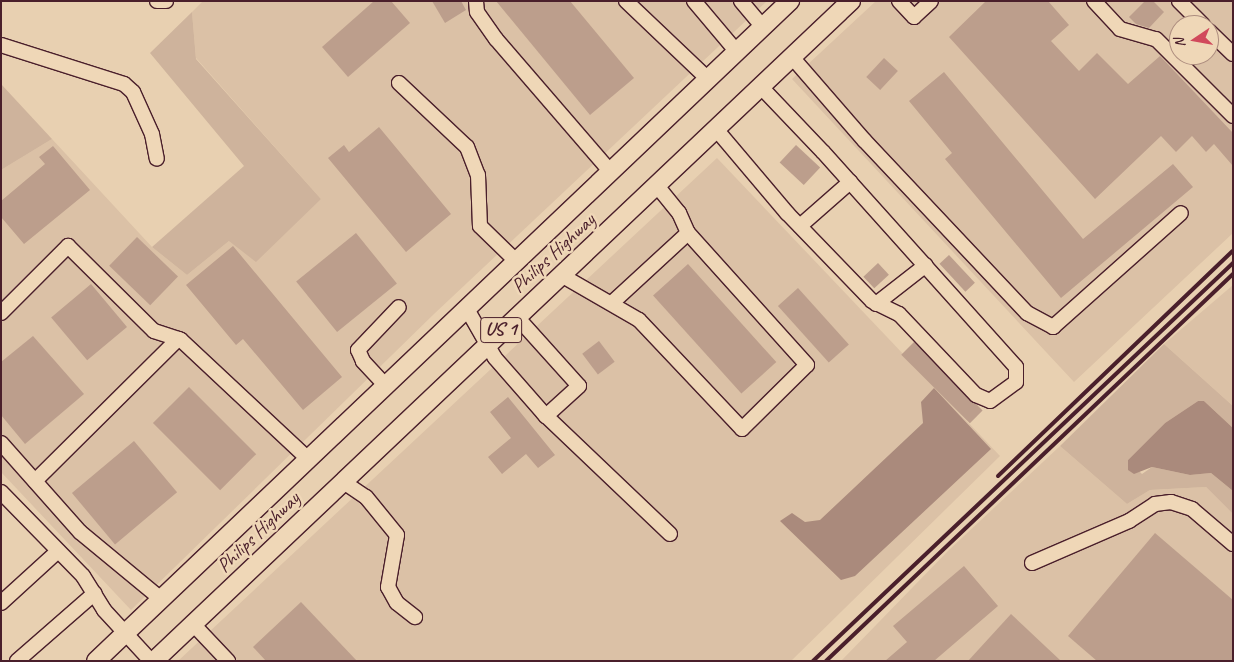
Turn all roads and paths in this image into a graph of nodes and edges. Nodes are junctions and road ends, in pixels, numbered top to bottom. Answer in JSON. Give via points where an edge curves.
{"nodes":[{"id":1,"x":157,"y":1,"type":"edge"},
{"id":2,"x":166,"y":1,"type":"edge"},
{"id":3,"x":476,"y":1,"type":"edge"},
{"id":4,"x":626,"y":1,"type":"edge"},
{"id":5,"x":694,"y":1,"type":"edge"},
{"id":6,"x":741,"y":1,"type":"edge"},
{"id":7,"x":790,"y":1,"type":"edge"},
{"id":8,"x":851,"y":1,"type":"edge"},
{"id":9,"x":900,"y":1,"type":"edge"},
{"id":10,"x":931,"y":1,"type":"edge"},
{"id":11,"x":1094,"y":1,"type":"edge"},
{"id":12,"x":1179,"y":1,"type":"edge"},
{"id":13,"x":1193,"y":15,"type":"edge"},
{"id":14,"x":763,"y":27,"type":"junction"},
{"id":15,"x":1219,"y":41,"type":"edge"},
{"id":16,"x":1,"y":45,"type":"edge"},
{"id":17,"x":737,"y":52,"type":"junction"},
{"id":18,"x":1233,"y":54,"type":"edge"},
{"id":19,"x":792,"y":57,"type":"junction"},
{"id":20,"x":708,"y":79,"type":"junction"},
{"id":21,"x":399,"y":83,"type":"dead end"},
{"id":22,"x":760,"y":87,"type":"junction"},
{"id":23,"x":1233,"y":116,"type":"edge"},
{"id":24,"x":716,"y":129,"type":"junction"},
{"id":25,"x":157,"y":160,"type":"dead end"},
{"id":26,"x":611,"y":172,"type":"junction"},
{"id":27,"x":850,"y":182,"type":"junction"},
{"id":28,"x":656,"y":185,"type":"junction"},
{"id":29,"x":1181,"y":213,"type":"dead end"},
{"id":30,"x":800,"y":226,"type":"junction"},
{"id":31,"x":688,"y":233,"type":"junction"},
{"id":32,"x":517,"y":262,"type":"junction"},
{"id":33,"x":926,"y":265,"type":"junction"},
{"id":34,"x":561,"y":275,"type":"junction"},
{"id":35,"x":613,"y":302,"type":"junction"},
{"id":36,"x":876,"y":304,"type":"junction"},
{"id":37,"x":398,"y":307,"type":"dead end"},
{"id":38,"x":467,"y":309,"type":"junction"},
{"id":39,"x":1,"y":313,"type":"edge"},
{"id":40,"x":516,"y":316,"type":"junction"},
{"id":41,"x":178,"y":339,"type":"junction"},
{"id":42,"x":487,"y":342,"type":"junction"},
{"id":43,"x":386,"y":386,"type":"junction"},
{"id":44,"x":546,"y":416,"type":"junction"},
{"id":45,"x":1,"y":443,"type":"edge"},
{"id":46,"x":308,"y":459,"type":"junction"},
{"id":47,"x":35,"y":481,"type":"junction"},
{"id":48,"x":342,"y":481,"type":"junction"},
{"id":49,"x":1,"y":492,"type":"edge"},
{"id":50,"x":670,"y":534,"type":"dead end"},
{"id":51,"x":1233,"y":544,"type":"edge"},
{"id":52,"x":58,"y":551,"type":"junction"},
{"id":53,"x":1032,"y":563,"type":"dead end"},
{"id":54,"x":95,"y":593,"type":"junction"},
{"id":55,"x":161,"y":599,"type":"junction"},
{"id":56,"x":1,"y":603,"type":"edge"},
{"id":57,"x":415,"y":617,"type":"dead end"},
{"id":58,"x":193,"y":624,"type":"junction"},
{"id":59,"x":126,"y":633,"type":"junction"},
{"id":60,"x":17,"y":661,"type":"edge"},
{"id":61,"x":96,"y":661,"type":"edge"},
{"id":62,"x":153,"y":661,"type":"edge"},
{"id":63,"x":228,"y":661,"type":"edge"}],
"edges":[{"from":1,"to":2,"type":"street"},
{"from":3,"to":26,"type":"street","via":[[477,12],[496,40]]},
{"from":4,"to":20,"type":"street"},
{"from":5,"to":17,"type":"street"},
{"from":6,"to":14,"type":"street"},
{"from":7,"to":14,"type":"main road","name":"Philips Highway","number":"US 1"},
{"from":8,"to":19,"type":"main road","name":"Philips Highway","number":"US 1"},
{"from":9,"to":10,"type":"street","via":[[914,17]]},
{"from":11,"to":23,"type":"street","via":[[1120,29],[1156,40]]},
{"from":12,"to":13,"type":"street"},
{"from":14,"to":17,"type":"main road","name":"Philips Highway","number":"US 1"},
{"from":15,"to":18,"type":"street"},
{"from":16,"to":25,"type":"street","via":[[124,84],[133,92],[152,134]]},
{"from":17,"to":20,"type":"main road","name":"Philips Highway","number":"US 1"},
{"from":19,"to":22,"type":"main road","name":"Philips Highway","number":"US 1"},
{"from":19,"to":29,"type":"street","via":[[864,140],[1027,313],[1053,327]]},
{"from":20,"to":26,"type":"main road","name":"Philips Highway","number":"US 1"},
{"from":21,"to":32,"type":"street","via":[[467,147],[478,175],[480,226]]},
{"from":22,"to":24,"type":"main road","name":"Philips Highway","number":"US 1"},
{"from":22,"to":27,"type":"street"},
{"from":24,"to":28,"type":"main road","name":"Philips Highway","number":"US 1"},
{"from":24,"to":30,"type":"street"},
{"from":26,"to":32,"type":"main road","name":"Philips Highway","number":"US 1"},
{"from":27,"to":30,"type":"street"},
{"from":27,"to":33,"type":"street"},
{"from":28,"to":31,"type":"street","via":[[679,213]]},
{"from":28,"to":34,"type":"main road","name":"Philips Highway","number":"US 1"},
{"from":30,"to":36,"type":"street"},
{"from":31,"to":35,"type":"street"},
{"from":31,"to":35,"type":"street","via":[[807,365],[742,429],[639,320]]},
{"from":32,"to":38,"type":"main road","name":"Philips Highway","number":"US 1"},
{"from":33,"to":36,"type":"street"},
{"from":33,"to":36,"type":"street","via":[[1016,366],[1016,382],[995,399],[983,401],[899,314]]},
{"from":34,"to":35,"type":"street"},
{"from":34,"to":40,"type":"main road","name":"Philips Highway","number":"US 1"},
{"from":37,"to":43,"type":"street","via":[[358,350],[363,361]]},
{"from":38,"to":42,"type":"street"},
{"from":38,"to":43,"type":"main road","name":"Philips Highway","number":"US 1"},
{"from":39,"to":41,"type":"street","via":[[68,246],[154,331]]},
{"from":40,"to":42,"type":"main road","name":"Philips Highway","number":"US 1"},
{"from":40,"to":44,"type":"street","via":[[579,386]]},
{"from":41,"to":46,"type":"street"},
{"from":41,"to":47,"type":"street"},
{"from":42,"to":44,"type":"street","via":[[495,358]]},
{"from":42,"to":48,"type":"main road","name":"Philips Highway","number":"US 1"},
{"from":43,"to":46,"type":"main road","name":"Philips Highway","number":"US 1"},
{"from":44,"to":50,"type":"street"},
{"from":45,"to":47,"type":"street"},
{"from":46,"to":55,"type":"main road","name":"Philips Highway","number":"US 1"},
{"from":47,"to":55,"type":"street","via":[[80,532]]},
{"from":48,"to":57,"type":"street","via":[[366,497],[397,535],[388,587],[397,603]]},
{"from":48,"to":58,"type":"main road","name":"Philips Highway","number":"US 1"},
{"from":49,"to":52,"type":"street"},
{"from":51,"to":53,"type":"street","via":[[1192,509],[1171,502],[1155,504],[1129,521]]},
{"from":52,"to":54,"type":"street"},
{"from":52,"to":56,"type":"street"},
{"from":54,"to":59,"type":"street","via":[[104,610]]},
{"from":54,"to":60,"type":"street"},
{"from":55,"to":59,"type":"main road","name":"Philips Highway","number":"US 1"},
{"from":58,"to":62,"type":"main road","name":"Philips Highway","number":"US 1"},
{"from":58,"to":63,"type":"street"},
{"from":59,"to":61,"type":"main road","name":"Philips Highway","number":"US 1"},
{"from":59,"to":62,"type":"street"}]}
